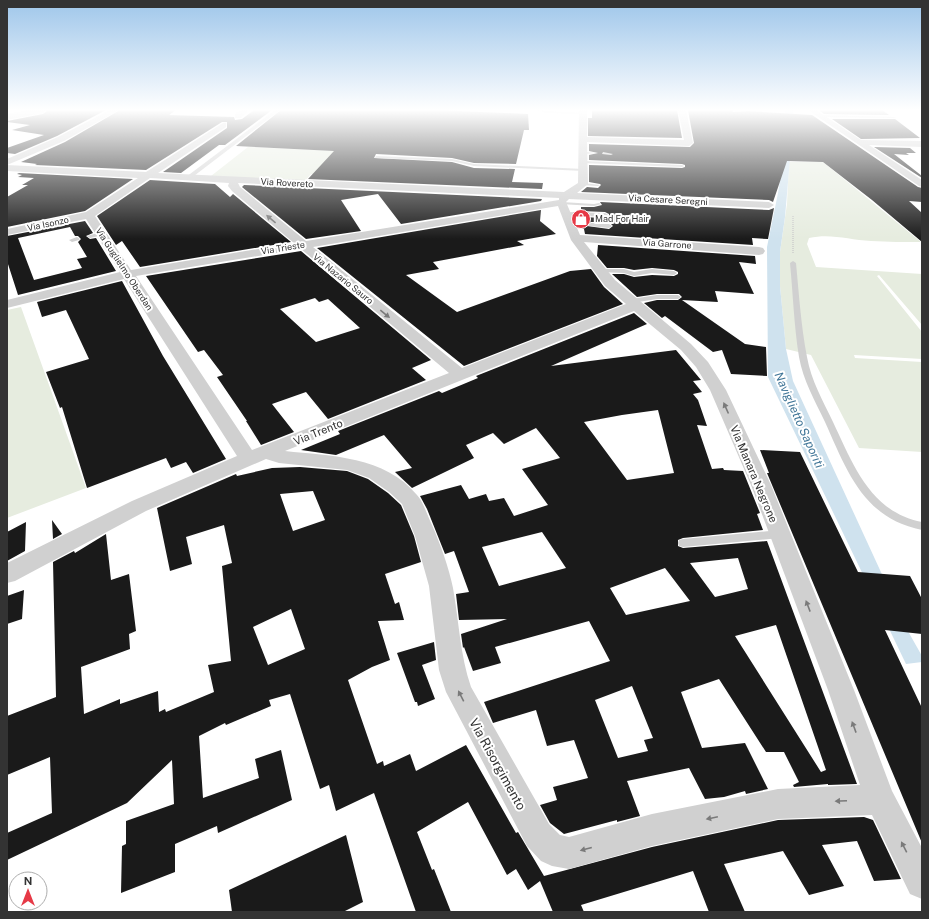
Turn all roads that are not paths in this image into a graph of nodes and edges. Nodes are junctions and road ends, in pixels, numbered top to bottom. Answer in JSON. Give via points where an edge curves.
{"nodes":[{"id":1,"x":28,"y":153,"type":"edge"},
{"id":2,"x":182,"y":153,"type":"edge"},
{"id":3,"x":221,"y":153,"type":"edge"},
{"id":4,"x":584,"y":153,"type":"edge"},
{"id":5,"x":595,"y":153,"type":"dead end"},
{"id":6,"x":875,"y":153,"type":"edge"},
{"id":7,"x":603,"y":154,"type":"dead end"},
{"id":8,"x":611,"y":154,"type":"dead end"},
{"id":9,"x":376,"y":157,"type":"dead end"},
{"id":10,"x":7,"y":162,"type":"edge"},
{"id":11,"x":584,"y":162,"type":"junction"},
{"id":12,"x":682,"y":166,"type":"dead end"},
{"id":13,"x":7,"y":168,"type":"edge"},
{"id":14,"x":148,"y":176,"type":"junction"},
{"id":15,"x":188,"y":178,"type":"junction"},
{"id":16,"x":234,"y":180,"type":"junction"},
{"id":17,"x":583,"y":184,"type":"junction"},
{"id":18,"x":922,"y":184,"type":"edge"},
{"id":19,"x":598,"y":185,"type":"dead end"},
{"id":20,"x":599,"y":204,"type":"dead end"},
{"id":21,"x":769,"y":204,"type":"dead end"},
{"id":22,"x":89,"y":215,"type":"junction"},
{"id":23,"x":605,"y":215,"type":"dead end"},
{"id":24,"x":573,"y":218,"type":"junction"},
{"id":25,"x":609,"y":226,"type":"dead end"},
{"id":26,"x":7,"y":232,"type":"edge"},
{"id":27,"x":301,"y":245,"type":"junction"},
{"id":28,"x":759,"y":251,"type":"dead end"},
{"id":29,"x":793,"y":263,"type":"road end"},
{"id":30,"x":602,"y":271,"type":"junction"},
{"id":31,"x":674,"y":273,"type":"dead end"},
{"id":32,"x":127,"y":274,"type":"junction"},
{"id":33,"x":678,"y":297,"type":"dead end"},
{"id":34,"x":634,"y":303,"type":"junction"},
{"id":35,"x":7,"y":304,"type":"edge"},
{"id":36,"x":459,"y":374,"type":"junction"},
{"id":37,"x":258,"y":456,"type":"junction"},
{"id":38,"x":922,"y":526,"type":"edge"},
{"id":39,"x":780,"y":534,"type":"junction"},
{"id":40,"x":683,"y":543,"type":"dead end"},
{"id":41,"x":7,"y":574,"type":"edge"},
{"id":42,"x":880,"y":798,"type":"junction"},
{"id":43,"x":922,"y":882,"type":"edge"}],
"edges":[{"from":1,"to":10,"type":"street"},
{"from":2,"to":14,"type":"street","name":"Via Guglielmo Oberdan"},
{"from":3,"to":15,"type":"lane"},
{"from":4,"to":11,"type":"street"},
{"from":5,"to":11,"type":"lane"},
{"from":6,"to":18,"type":"street"},
{"from":7,"to":8,"type":"lane"},
{"from":9,"to":11,"type":"lane","via":[[452,160],[474,165]]},
{"from":11,"to":12,"type":"lane"},
{"from":11,"to":17,"type":"street"},
{"from":13,"to":14,"type":"street","name":"Via Rovereto"},
{"from":14,"to":15,"type":"street","name":"Via Rovereto"},
{"from":14,"to":22,"type":"street","name":"Via Guglielmo Oberdan"},
{"from":15,"to":16,"type":"street","name":"Via Rovereto"},
{"from":16,"to":24,"type":"street","name":"Via Rovereto"},
{"from":27,"to":16,"type":"street","name":"Via Nazario Sauro","one_way":true,"via":[[236,189],[233,186]]},
{"from":17,"to":19,"type":"lane"},
{"from":17,"to":24,"type":"street"},
{"from":20,"to":24,"type":"lane"},
{"from":21,"to":24,"type":"street","name":"Via Cesare Seregni"},
{"from":22,"to":26,"type":"street","name":"Via Isonzo"},
{"from":22,"to":32,"type":"street","name":"Via Guglielmo Oberdan","via":[[96,235]]},
{"from":23,"to":24,"type":"lane"},
{"from":24,"to":25,"type":"lane"},
{"from":24,"to":27,"type":"street","name":"Via Trieste"},
{"from":24,"to":28,"type":"street","name":"Via Garrone"},
{"from":24,"to":30,"type":"street","name":"Via Manara Negrone"},
{"from":27,"to":32,"type":"street","name":"Via Trieste"},
{"from":27,"to":36,"type":"street","name":"Via Nazario Sauro","one_way":true},
{"from":29,"to":38,"type":"lane","via":[[803,358],[807,373],[852,471],[872,499],[890,514],[901,521]]},
{"from":30,"to":31,"type":"lane","via":[[624,271],[634,274],[652,271]]},
{"from":30,"to":34,"type":"street","name":"Via Manara Negrone","via":[[610,284]]},
{"from":32,"to":35,"type":"street","name":"Via Trieste"},
{"from":32,"to":37,"type":"street","name":"Via Guglielmo Oberdan"},
{"from":33,"to":34,"type":"lane","via":[[642,298]]},
{"from":34,"to":36,"type":"street","name":"Via Trento"},
{"from":39,"to":34,"type":"street","name":"Via Manara Negrone","one_way":true,"via":[[718,390],[702,365],[686,347]]},
{"from":36,"to":37,"type":"street","name":"Via Trento"},
{"from":37,"to":41,"type":"street","name":"Via Trento","via":[[139,506]]},
{"from":42,"to":37,"type":"street","name":"Via Risorgimento","one_way":true,"via":[[778,804],[652,830],[569,853],[552,850],[538,835],[459,692],[452,670],[441,586],[426,536],[410,500],[396,486],[376,473],[349,464]]},
{"from":39,"to":40,"type":"lane"},
{"from":42,"to":39,"type":"street","name":"Via Manara Negrone","one_way":true},
{"from":43,"to":42,"type":"street","name":"Via Manara Negrone","one_way":true}]}
